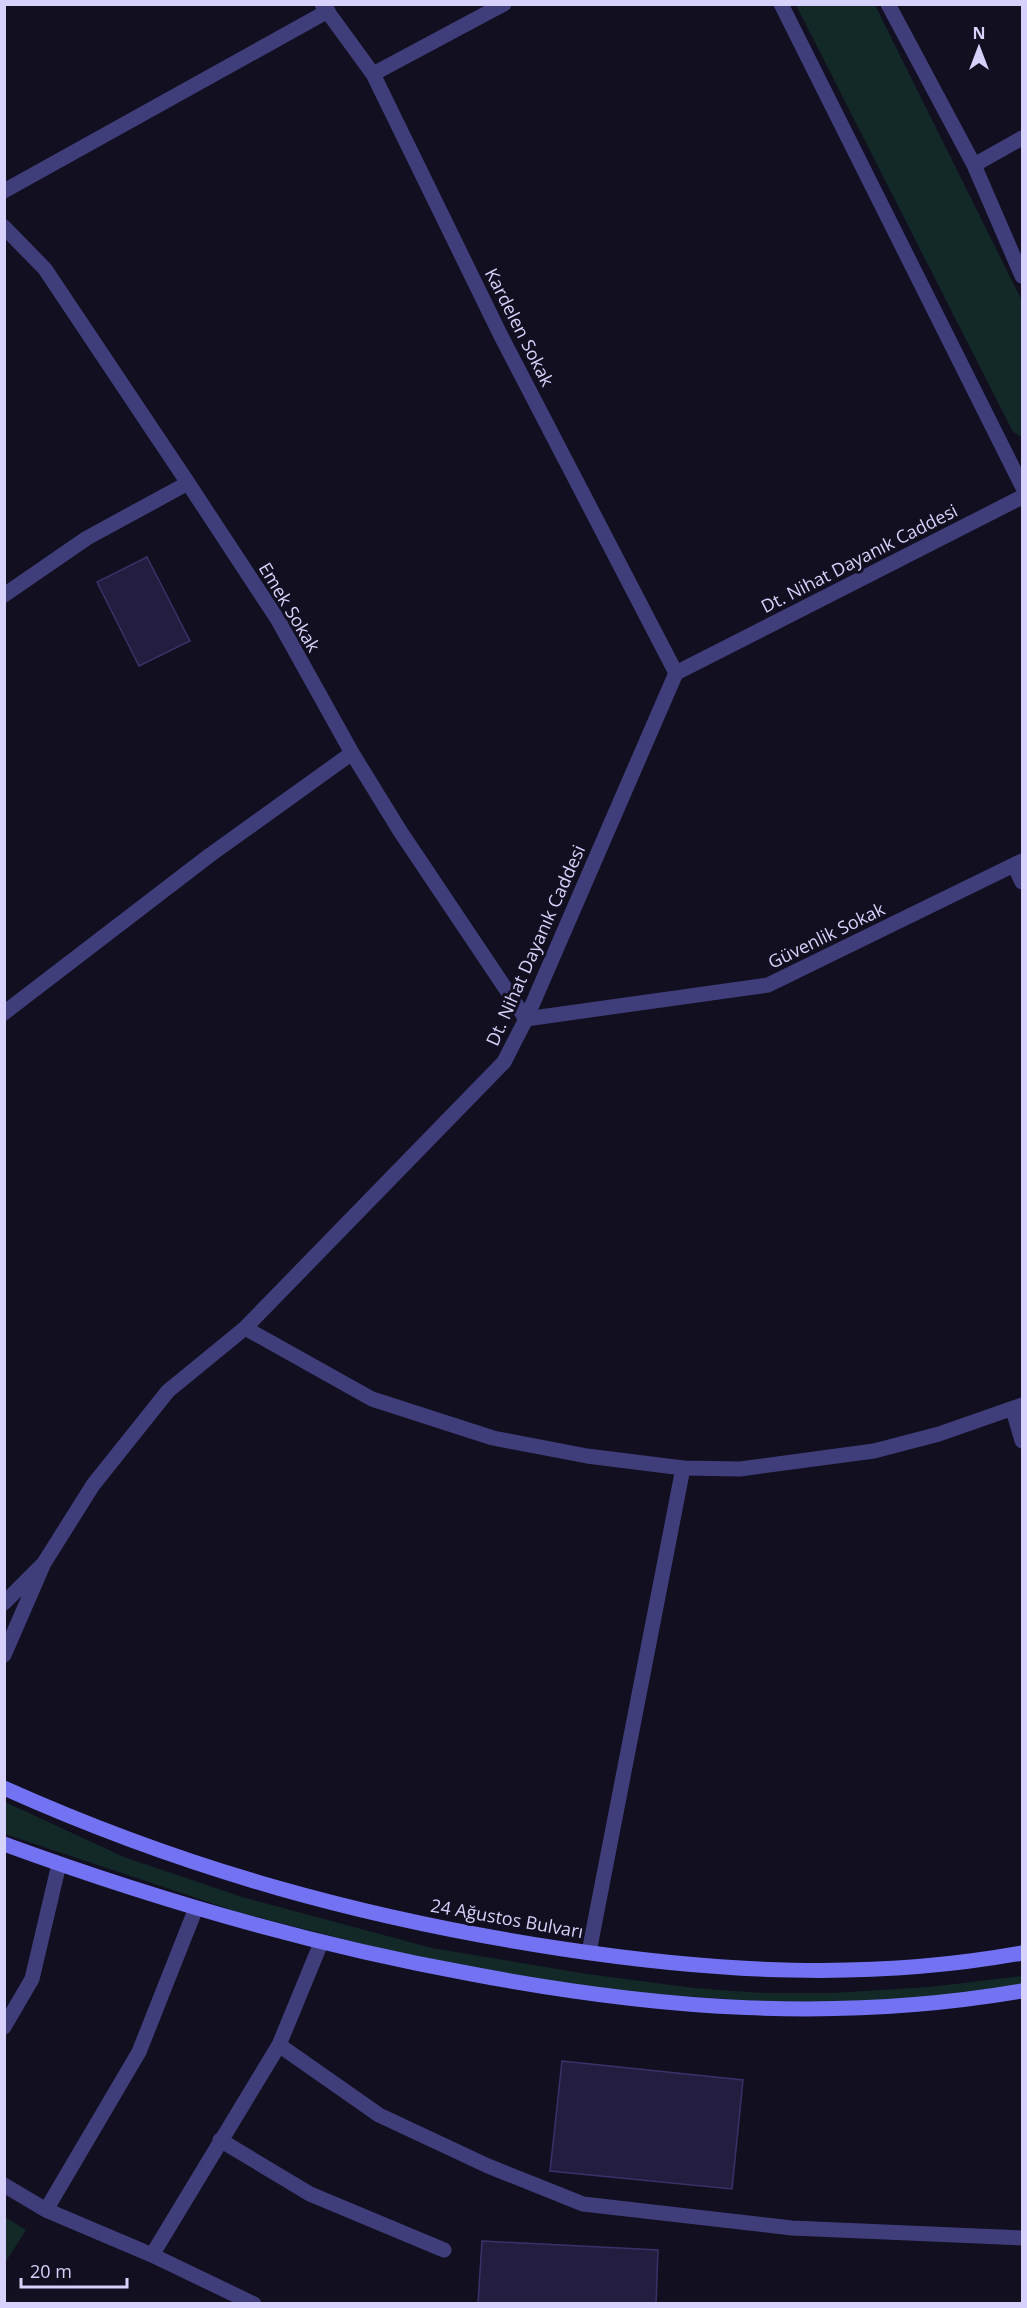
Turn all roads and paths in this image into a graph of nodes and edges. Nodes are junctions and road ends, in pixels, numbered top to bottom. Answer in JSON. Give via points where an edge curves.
{"nodes":[{"id":1,"x":504,"y":4,"type":"edge"},
{"id":2,"x":781,"y":4,"type":"edge"},
{"id":3,"x":888,"y":4,"type":"edge"},
{"id":4,"x":325,"y":8,"type":"edge"},
{"id":5,"x":374,"y":74,"type":"junction"},
{"id":6,"x":1023,"y":138,"type":"edge"},
{"id":7,"x":974,"y":165,"type":"junction"},
{"id":8,"x":4,"y":191,"type":"edge"},
{"id":9,"x":4,"y":227,"type":"edge"},
{"id":10,"x":1023,"y":276,"type":"edge"},
{"id":11,"x":188,"y":483,"type":"junction"},
{"id":12,"x":1023,"y":486,"type":"edge"},
{"id":13,"x":1023,"y":497,"type":"edge"},
{"id":14,"x":4,"y":595,"type":"edge"},
{"id":15,"x":676,"y":673,"type":"junction"},
{"id":16,"x":352,"y":753,"type":"junction"},
{"id":17,"x":1018,"y":863,"type":"edge"},
{"id":18,"x":1023,"y":882,"type":"edge"},
{"id":19,"x":4,"y":1013,"type":"edge"},
{"id":20,"x":526,"y":1019,"type":"junction"},
{"id":21,"x":245,"y":1328,"type":"junction"},
{"id":22,"x":1018,"y":1408,"type":"edge"},
{"id":23,"x":1023,"y":1441,"type":"edge"},
{"id":24,"x":683,"y":1468,"type":"junction"},
{"id":25,"x":44,"y":1563,"type":"junction"},
{"id":26,"x":4,"y":1603,"type":"edge"},
{"id":27,"x":4,"y":1655,"type":"edge"},
{"id":28,"x":4,"y":1788,"type":"edge"},
{"id":29,"x":4,"y":1844,"type":"edge"},
{"id":30,"x":59,"y":1864,"type":"junction"},
{"id":31,"x":196,"y":1908,"type":"junction"},
{"id":32,"x":321,"y":1943,"type":"junction"},
{"id":33,"x":589,"y":1952,"type":"junction"},
{"id":34,"x":1023,"y":1953,"type":"edge"},
{"id":35,"x":1023,"y":1992,"type":"edge"},
{"id":36,"x":4,"y":2027,"type":"edge"},
{"id":37,"x":279,"y":2045,"type":"junction"},
{"id":38,"x":220,"y":2140,"type":"junction"},
{"id":39,"x":4,"y":2185,"type":"edge"},
{"id":40,"x":46,"y":2210,"type":"junction"},
{"id":41,"x":1023,"y":2238,"type":"edge"},
{"id":42,"x":444,"y":2250,"type":"dead end"},
{"id":43,"x":152,"y":2255,"type":"junction"},
{"id":44,"x":254,"y":2304,"type":"edge"}],
"edges":[{"from":1,"to":5,"type":"street"},
{"from":2,"to":12,"type":"street"},
{"from":3,"to":7,"type":"street"},
{"from":4,"to":5,"type":"street","name":"Kardelen Sokak"},
{"from":4,"to":8,"type":"street"},
{"from":5,"to":15,"type":"street","name":"Kardelen Sokak","via":[[500,334]]},
{"from":6,"to":7,"type":"street"},
{"from":7,"to":10,"type":"street"},
{"from":9,"to":11,"type":"street","name":"Emek Sokak","via":[[45,269]]},
{"from":11,"to":14,"type":"street","via":[[87,538]]},
{"from":11,"to":16,"type":"street","name":"Emek Sokak","via":[[278,620]]},
{"from":13,"to":15,"type":"street","name":"Dt. Nihat Dayanık Caddesi"},
{"from":15,"to":20,"type":"street","name":"Dt. Nihat Dayanık Caddesi"},
{"from":16,"to":19,"type":"street","via":[[173,882]]},
{"from":16,"to":20,"type":"street","name":"Emek Sokak","via":[[455,916]]},
{"from":17,"to":18,"type":"street"},
{"from":17,"to":20,"type":"street","name":"Güvenlik Sokak","via":[[768,985]]},
{"from":20,"to":21,"type":"street","name":"Dt. Nihat Dayanık Caddesi","via":[[504,1062]]},
{"from":21,"to":24,"type":"street","via":[[372,1399],[427,1417],[493,1438],[587,1456]]},
{"from":21,"to":25,"type":"street","name":"Dt. Nihat Dayanık Caddesi","via":[[160,1400],[93,1485]]},
{"from":22,"to":23,"type":"street"},
{"from":22,"to":24,"type":"street","via":[[874,1451],[740,1469]]},
{"from":24,"to":33,"type":"street"},
{"from":25,"to":26,"type":"street","name":"Dt. Nihat Dayanık Caddesi"},
{"from":25,"to":27,"type":"street","name":"Dt. Nihat Dayanık Caddesi"},
{"from":28,"to":33,"type":"main road","name":"24 Ağustos Bulvarı","via":[[166,1854],[320,1901]]},
{"from":29,"to":30,"type":"main road"},
{"from":30,"to":31,"type":"main road"},
{"from":30,"to":36,"type":"street","via":[[32,1979]]},
{"from":31,"to":32,"type":"main road"},
{"from":31,"to":40,"type":"street","via":[[140,2052]]},
{"from":32,"to":35,"type":"main road","via":[[536,1986],[713,2008],[886,2008]]},
{"from":32,"to":37,"type":"street"},
{"from":33,"to":34,"type":"main road","name":"24 Ağustos Bulvarı","via":[[705,1967],[790,1972],[927,1966]]},
{"from":37,"to":38,"type":"street"},
{"from":37,"to":41,"type":"street","via":[[379,2115],[488,2166],[583,2204],[792,2228]]},
{"from":38,"to":42,"type":"street","via":[[310,2194]]},
{"from":38,"to":43,"type":"street"},
{"from":39,"to":40,"type":"street"},
{"from":40,"to":43,"type":"street"},
{"from":43,"to":44,"type":"street"}]}
